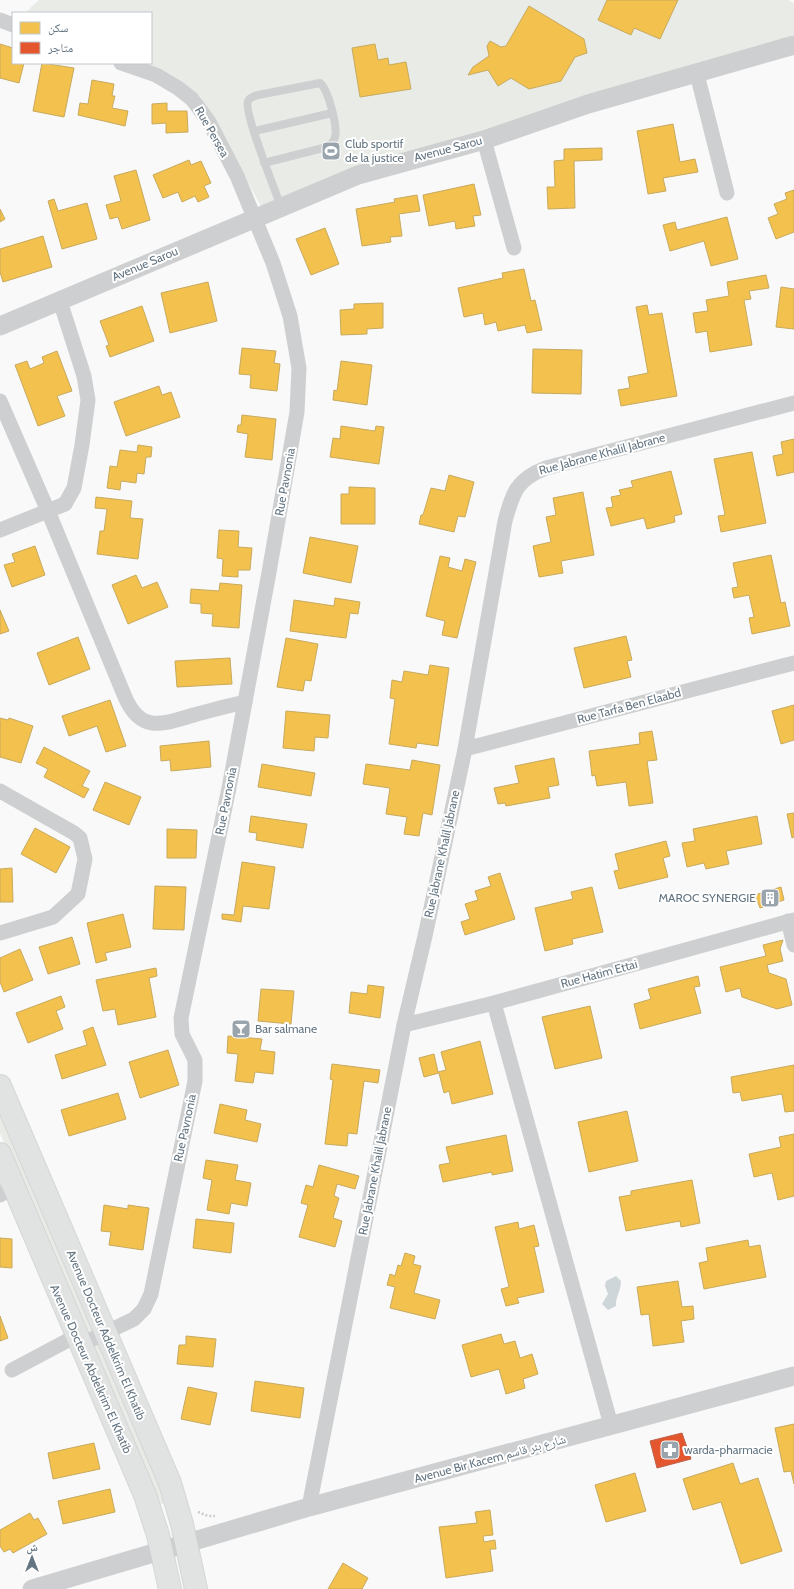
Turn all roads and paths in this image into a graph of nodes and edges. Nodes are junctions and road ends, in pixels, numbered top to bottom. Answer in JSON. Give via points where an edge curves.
{"nodes":[{"id":1,"x":0,"y":20,"type":"edge"},
{"id":2,"x":12,"y":25,"type":"edge"},
{"id":3,"x":794,"y":45,"type":"edge"},
{"id":4,"x":124,"y":64,"type":"edge"},
{"id":5,"x":697,"y":74,"type":"junction"},
{"id":6,"x":332,"y":113,"type":"junction"},
{"id":7,"x":254,"y":132,"type":"junction"},
{"id":8,"x":484,"y":140,"type":"junction"},
{"id":9,"x":264,"y":162,"type":"junction"},
{"id":10,"x":728,"y":193,"type":"dead end"},
{"id":11,"x":281,"y":206,"type":"junction"},
{"id":12,"x":255,"y":218,"type":"junction"},
{"id":13,"x":514,"y":248,"type":"dead end"},
{"id":14,"x":60,"y":301,"type":"junction"},
{"id":15,"x":0,"y":326,"type":"edge"},
{"id":16,"x":0,"y":401,"type":"edge"},
{"id":17,"x":794,"y":403,"type":"edge"},
{"id":18,"x":48,"y":511,"type":"junction"},
{"id":19,"x":0,"y":530,"type":"edge"},
{"id":20,"x":794,"y":663,"type":"edge"},
{"id":21,"x":245,"y":702,"type":"junction"},
{"id":22,"x":465,"y":750,"type":"junction"},
{"id":23,"x":0,"y":791,"type":"edge"},
{"id":24,"x":791,"y":920,"type":"edge"},
{"id":25,"x":0,"y":933,"type":"edge"},
{"id":26,"x":794,"y":945,"type":"edge"},
{"id":27,"x":494,"y":1003,"type":"junction"},
{"id":28,"x":404,"y":1025,"type":"junction"},
{"id":29,"x":0,"y":1086,"type":"edge"},
{"id":30,"x":0,"y":1154,"type":"edge"},
{"id":31,"x":7,"y":1191,"type":"edge"},
{"id":32,"x":105,"y":1333,"type":"junction"},
{"id":33,"x":78,"y":1341,"type":"junction"},
{"id":34,"x":12,"y":1370,"type":"dead end"},
{"id":35,"x":794,"y":1376,"type":"edge"},
{"id":36,"x":611,"y":1426,"type":"junction"},
{"id":37,"x":309,"y":1507,"type":"junction"},
{"id":38,"x":186,"y":1543,"type":"junction"},
{"id":39,"x":161,"y":1551,"type":"junction"},
{"id":40,"x":32,"y":1589,"type":"edge"},
{"id":41,"x":170,"y":1589,"type":"edge"},
{"id":42,"x":196,"y":1589,"type":"edge"}],
"edges":[{"from":1,"to":2,"type":"street"},
{"from":3,"to":5,"type":"street","name":"Avenue Sarou"},
{"from":4,"to":12,"type":"street","name":"Rue Persea","via":[[166,80],[197,105],[221,145]]},
{"from":5,"to":8,"type":"street","name":"Avenue Sarou","via":[[588,104]]},
{"from":5,"to":10,"type":"street"},
{"from":6,"to":7,"type":"lane"},
{"from":6,"to":7,"type":"lane","via":[[327,91],[320,83],[258,95],[251,97],[247,108]]},
{"from":6,"to":9,"type":"lane","via":[[335,137],[333,143],[327,147]]},
{"from":7,"to":9,"type":"lane"},
{"from":8,"to":11,"type":"street","name":"Avenue Sarou","via":[[364,173]]},
{"from":8,"to":13,"type":"street"},
{"from":9,"to":11,"type":"lane"},
{"from":11,"to":12,"type":"street","name":"Avenue Sarou"},
{"from":12,"to":14,"type":"street","name":"Avenue Sarou"},
{"from":12,"to":21,"type":"street","name":"Rue Pavnonia","via":[[290,316],[299,368],[297,412]]},
{"from":14,"to":15,"type":"street","name":"Avenue Sarou"},
{"from":14,"to":18,"type":"street","via":[[84,376],[88,400],[74,488],[65,504]]},
{"from":16,"to":18,"type":"street"},
{"from":17,"to":22,"type":"street","name":"Rue Jabrane Khalil Jabrane","via":[[546,468],[520,482],[505,521]]},
{"from":18,"to":19,"type":"street"},
{"from":18,"to":21,"type":"street","via":[[124,698],[136,716],[148,723],[167,723]]},
{"from":20,"to":22,"type":"street","name":"Rue Tarfa Ben Elaabd"},
{"from":21,"to":32,"type":"street","name":"Rue Pavnonia","via":[[181,1018],[182,1034],[195,1060],[196,1075],[152,1294],[140,1314]]},
{"from":22,"to":28,"type":"street","name":"Rue Jabrane Khalil Jabrane"},
{"from":23,"to":25,"type":"street","via":[[74,833],[80,838],[85,859],[78,894],[53,917]]},
{"from":24,"to":26,"type":"street"},
{"from":24,"to":27,"type":"street","name":"Rue Hatim Ettai"},
{"from":27,"to":28,"type":"street","name":"Rue Hatim Ettai"},
{"from":27,"to":36,"type":"street"},
{"from":28,"to":37,"type":"street","name":"Rue Jabrane Khalil Jabrane"},
{"from":29,"to":32,"type":"main road","name":"Avenue Docteur Addelkrim El Khatib"},
{"from":30,"to":31,"type":"main road","name":"Avenue Docteur Abdelkrim El Khatib"},
{"from":31,"to":33,"type":"main road","name":"Avenue Docteur Abdelkrim El Khatib"},
{"from":32,"to":33,"type":"street","name":"Rue Pavnonia"},
{"from":32,"to":38,"type":"main road","name":"Avenue Docteur Addelkrim El Khatib","via":[[170,1483]]},
{"from":33,"to":34,"type":"street","name":"Rue Pavnonia"},
{"from":33,"to":39,"type":"main road","name":"Avenue Docteur Abdelkrim El Khatib","via":[[145,1495]]},
{"from":35,"to":36,"type":"street","name":"Avenue Bir Kacem شارع بئر قاسم"},
{"from":36,"to":37,"type":"street","name":"Avenue Bir Kacem شارع بئر قاسم"},
{"from":37,"to":38,"type":"street","name":"Avenue Bir Kacem شارع بئر قاسم"},
{"from":38,"to":39,"type":"street","name":"Avenue Bir Kacem شارع بئر قاسم"},
{"from":38,"to":42,"type":"main road","name":"Avenue Docteur Addelkrim El Khatib"},
{"from":39,"to":40,"type":"street","name":"Avenue Bir Kacem شارع بئر قاسم"},
{"from":39,"to":41,"type":"main road","name":"Avenue Docteur Abdelkrim El Khatib"}]}
